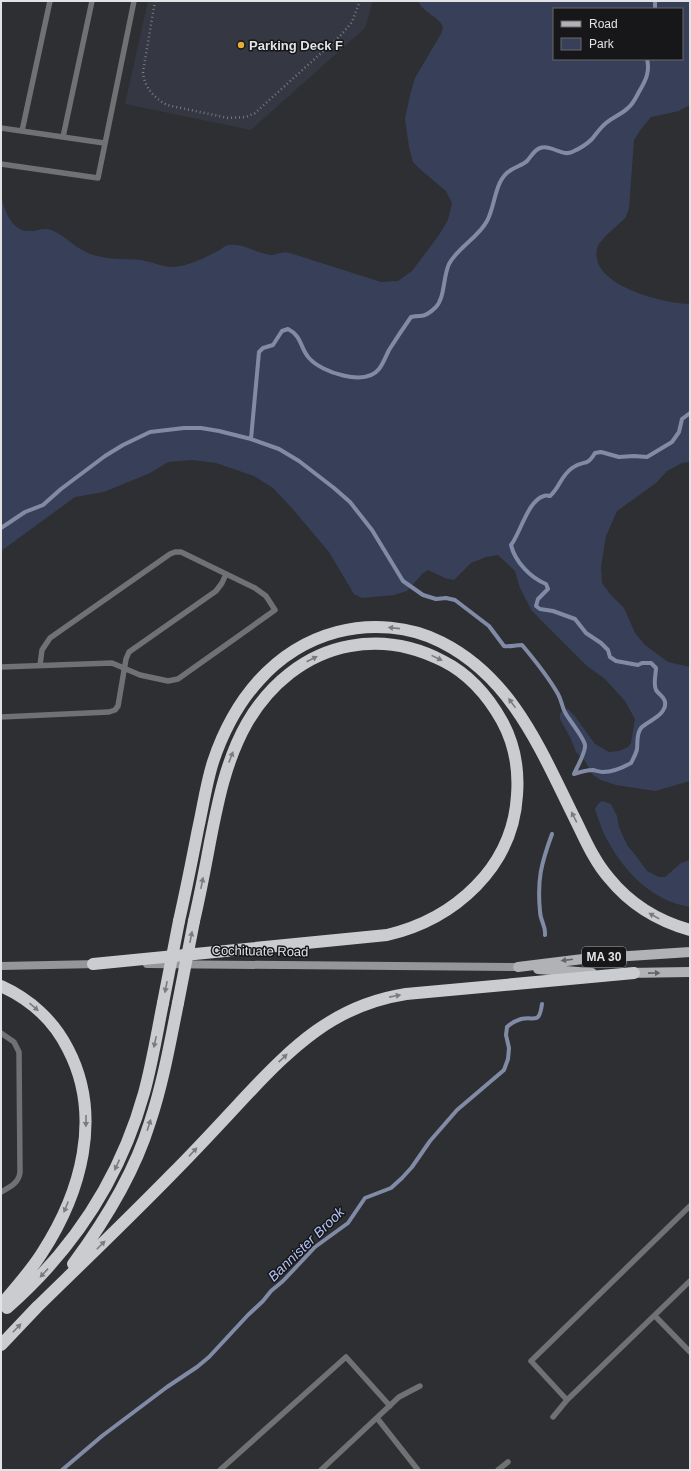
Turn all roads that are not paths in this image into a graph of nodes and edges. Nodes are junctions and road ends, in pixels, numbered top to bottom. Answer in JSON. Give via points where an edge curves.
{"nodes":[{"id":1,"x":50,"y":1,"type":"edge"},
{"id":2,"x":92,"y":1,"type":"edge"},
{"id":3,"x":134,"y":1,"type":"edge"},
{"id":4,"x":1,"y":128,"type":"edge"},
{"id":5,"x":22,"y":131,"type":"junction"},
{"id":6,"x":63,"y":137,"type":"junction"},
{"id":7,"x":104,"y":143,"type":"junction"},
{"id":8,"x":1,"y":164,"type":"edge"},
{"id":9,"x":226,"y":574,"type":"junction"},
{"id":10,"x":40,"y":665,"type":"junction"},
{"id":11,"x":1,"y":667,"type":"edge"},
{"id":12,"x":124,"y":668,"type":"junction"},
{"id":13,"x":1,"y":717,"type":"edge"},
{"id":14,"x":690,"y":930,"type":"edge"},
{"id":15,"x":690,"y":952,"type":"edge"},
{"id":16,"x":93,"y":964,"type":"junction"},
{"id":17,"x":2,"y":966,"type":"edge"},
{"id":18,"x":518,"y":967,"type":"junction"},
{"id":19,"x":690,"y":972,"type":"edge"},
{"id":20,"x":634,"y":973,"type":"junction"},
{"id":21,"x":1,"y":986,"type":"edge"},
{"id":22,"x":1,"y":1033,"type":"edge"},
{"id":23,"x":1,"y":1192,"type":"edge"},
{"id":24,"x":690,"y":1206,"type":"edge"},
{"id":25,"x":690,"y":1281,"type":"edge"},
{"id":26,"x":1,"y":1305,"type":"edge"},
{"id":27,"x":33,"y":1311,"type":"junction"},
{"id":28,"x":1,"y":1313,"type":"edge"},
{"id":29,"x":655,"y":1316,"type":"junction"},
{"id":30,"x":1,"y":1345,"type":"edge"},
{"id":31,"x":690,"y":1352,"type":"edge"},
{"id":32,"x":420,"y":1386,"type":"dead end"},
{"id":33,"x":567,"y":1400,"type":"junction"},
{"id":34,"x":390,"y":1406,"type":"junction"},
{"id":35,"x":553,"y":1417,"type":"dead end"},
{"id":36,"x":377,"y":1418,"type":"junction"},
{"id":37,"x":508,"y":1462,"type":"dead end"},
{"id":38,"x":220,"y":1470,"type":"edge"},
{"id":39,"x":321,"y":1470,"type":"edge"},
{"id":40,"x":418,"y":1470,"type":"edge"},
{"id":41,"x":498,"y":1470,"type":"edge"}],
"edges":[{"from":1,"to":5,"type":"lane"},
{"from":2,"to":6,"type":"lane"},
{"from":3,"to":7,"type":"lane"},
{"from":4,"to":5,"type":"lane"},
{"from":5,"to":6,"type":"lane"},
{"from":6,"to":7,"type":"lane"},
{"from":7,"to":8,"type":"lane","via":[[98,178]]},
{"from":9,"to":10,"type":"lane","via":[[181,552],[170,554],[50,638],[42,650]]},
{"from":9,"to":12,"type":"lane","via":[[216,591],[129,652]]},
{"from":9,"to":12,"type":"lane","via":[[259,590],[275,610],[175,680],[140,675]]},
{"from":10,"to":11,"type":"lane"},
{"from":10,"to":12,"type":"lane","via":[[109,662]]},
{"from":12,"to":13,"type":"lane","via":[[118,706],[115,710]]},
{"from":14,"to":28,"type":"highway","one_way":true,"bridge":true,"via":[[646,912],[625,896],[609,879],[596,860],[526,724],[486,673],[462,654],[436,639],[411,631],[381,627],[340,631],[299,647],[271,667],[256,682],[238,706],[222,739],[210,774],[144,1094],[110,1179],[89,1215],[61,1253],[32,1285]]},
{"from":15,"to":18,"type":"main road","name":"Cochituate Road","number":"MA 30","one_way":true,"via":[[583,959]]},
{"from":16,"to":17,"type":"main road","name":"Cochituate Road","number":"MA 30"},
{"from":16,"to":18,"type":"main road","name":"Cochituate Road","number":"MA 30"},
{"from":27,"to":16,"type":"highway","one_way":true,"bridge":true,"via":[[67,1272],[99,1227],[122,1189],[147,1131],[178,1003],[194,921],[217,806],[224,778],[246,725],[257,707],[290,672],[317,656],[344,647],[371,643],[399,645],[422,651],[454,667],[488,698],[504,724],[514,752],[518,780],[516,811],[508,838],[495,864],[476,887],[450,909],[417,926],[377,937]]},
{"from":18,"to":20,"type":"main road","name":"Cochituate Road","number":"MA 30","via":[[587,973]]},
{"from":20,"to":19,"type":"main road","name":"Cochituate Road","number":"MA 30","one_way":true},
{"from":27,"to":20,"type":"highway","one_way":true,"via":[[172,1175],[278,1062],[305,1039],[334,1020],[373,1002],[406,994]]},
{"from":21,"to":26,"type":"highway","one_way":true,"via":[[36,1008],[61,1037],[78,1071],[86,1108],[81,1160],[62,1216],[42,1254]]},
{"from":22,"to":23,"type":"lane","via":[[16,1044],[19,1055],[20,1172],[16,1182]]},
{"from":24,"to":33,"type":"lane","via":[[531,1361]]},
{"from":25,"to":29,"type":"lane"},
{"from":30,"to":27,"type":"highway","one_way":true},
{"from":29,"to":31,"type":"lane"},
{"from":29,"to":33,"type":"lane"},
{"from":32,"to":34,"type":"lane","via":[[399,1397]]},
{"from":33,"to":35,"type":"lane"},
{"from":34,"to":36,"type":"lane"},
{"from":34,"to":38,"type":"lane","via":[[346,1357]]},
{"from":36,"to":39,"type":"lane"},
{"from":36,"to":40,"type":"lane"},
{"from":37,"to":41,"type":"lane"}]}
